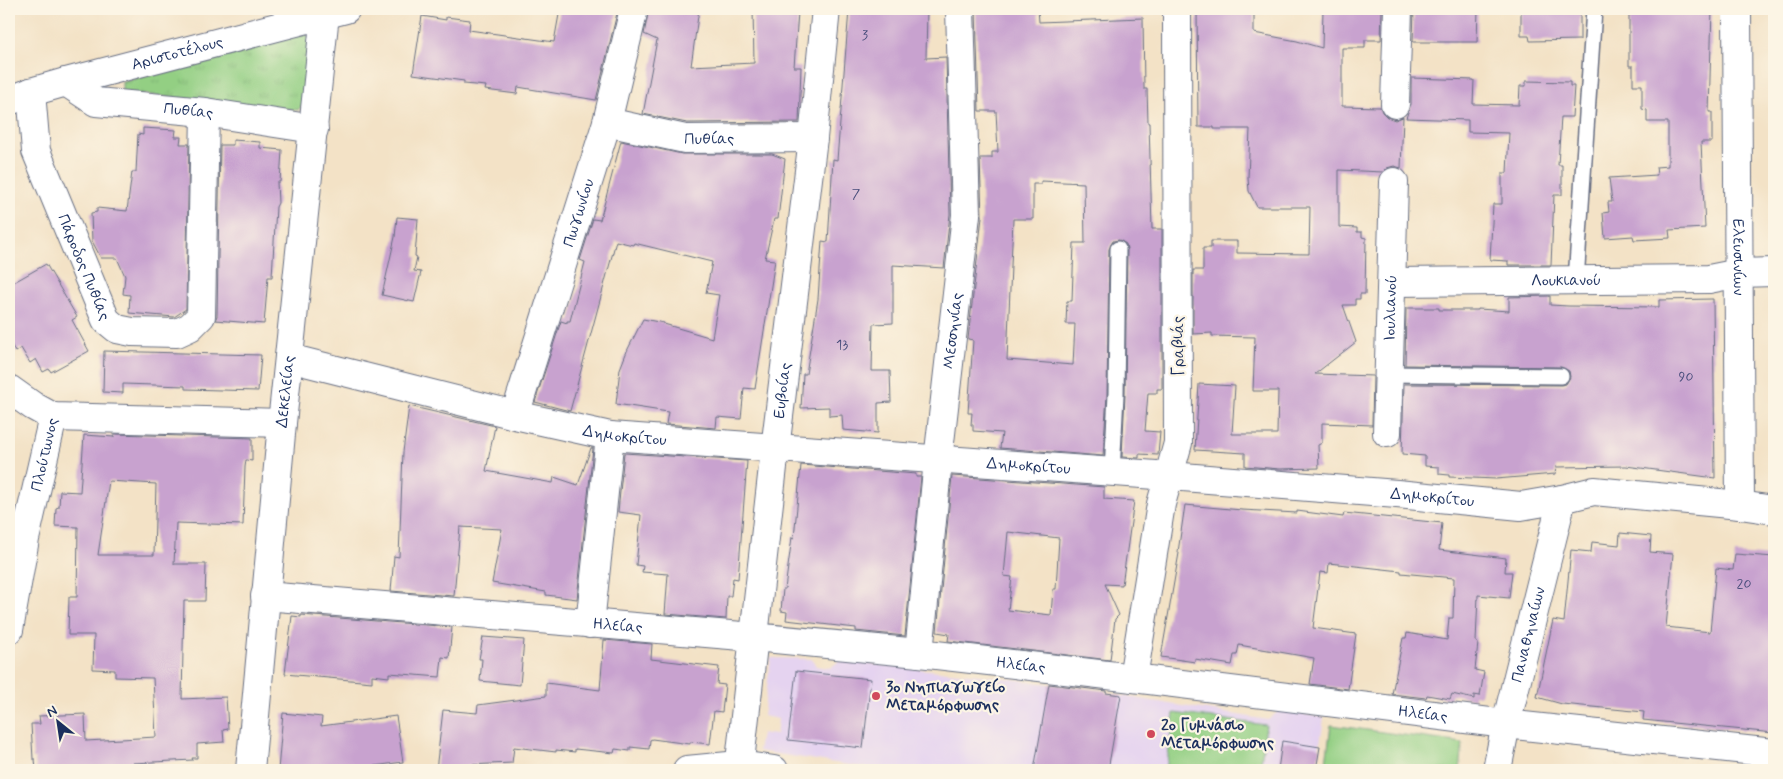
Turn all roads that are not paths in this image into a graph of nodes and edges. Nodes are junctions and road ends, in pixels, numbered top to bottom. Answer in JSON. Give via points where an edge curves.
{"nodes":[{"id":1,"x":634,"y":9,"type":"edge"},
{"id":2,"x":826,"y":9,"type":"edge"},
{"id":3,"x":960,"y":9,"type":"edge"},
{"id":4,"x":1177,"y":9,"type":"edge"},
{"id":5,"x":1398,"y":9,"type":"edge"},
{"id":6,"x":1594,"y":9,"type":"edge"},
{"id":7,"x":1737,"y":9,"type":"edge"},
{"id":8,"x":336,"y":12,"type":"edge"},
{"id":9,"x":66,"y":82,"type":"junction"},
{"id":10,"x":20,"y":96,"type":"edge"},
{"id":11,"x":1395,"y":104,"type":"dead end"},
{"id":12,"x":205,"y":112,"type":"junction"},
{"id":13,"x":607,"y":122,"type":"junction"},
{"id":14,"x":314,"y":129,"type":"junction"},
{"id":15,"x":813,"y":138,"type":"junction"},
{"id":16,"x":1394,"y":182,"type":"dead end"},
{"id":17,"x":1118,"y":249,"type":"dead end"},
{"id":18,"x":1774,"y":272,"type":"edge"},
{"id":19,"x":1739,"y":273,"type":"junction"},
{"id":20,"x":1576,"y":281,"type":"junction"},
{"id":21,"x":1392,"y":282,"type":"junction"},
{"id":22,"x":290,"y":358,"type":"junction"},
{"id":23,"x":1389,"y":374,"type":"junction"},
{"id":24,"x":1561,"y":376,"type":"dead end"},
{"id":25,"x":9,"y":389,"type":"edge"},
{"id":26,"x":515,"y":415,"type":"junction"},
{"id":27,"x":53,"y":416,"type":"junction"},
{"id":28,"x":282,"y":423,"type":"junction"},
{"id":29,"x":1387,"y":433,"type":"dead end"},
{"id":30,"x":610,"y":436,"type":"junction"},
{"id":31,"x":775,"y":449,"type":"junction"},
{"id":32,"x":938,"y":460,"type":"junction"},
{"id":33,"x":1112,"y":472,"type":"junction"},
{"id":34,"x":1170,"y":476,"type":"junction"},
{"id":35,"x":1562,"y":499,"type":"junction"},
{"id":36,"x":1740,"y":505,"type":"junction"},
{"id":37,"x":1774,"y":510,"type":"edge"},
{"id":38,"x":17,"y":538,"type":"edge"},
{"id":39,"x":265,"y":596,"type":"junction"},
{"id":40,"x":590,"y":624,"type":"junction"},
{"id":41,"x":9,"y":630,"type":"edge"},
{"id":42,"x":754,"y":637,"type":"junction"},
{"id":43,"x":919,"y":653,"type":"junction"},
{"id":44,"x":1133,"y":678,"type":"junction"},
{"id":45,"x":1506,"y":724,"type":"junction"},
{"id":46,"x":1774,"y":753,"type":"edge"},
{"id":47,"x":739,"y":768,"type":"edge"},
{"id":48,"x":250,"y":770,"type":"edge"},
{"id":49,"x":687,"y":770,"type":"edge"},
{"id":50,"x":774,"y":770,"type":"edge"},
{"id":51,"x":1497,"y":770,"type":"edge"}],
"edges":[{"from":1,"to":13,"type":"street","name":"Πωγωνίου"},
{"from":2,"to":15,"type":"street","name":"Ευβοίας"},
{"from":3,"to":32,"type":"street","name":"Μεσσηνίας","via":[[966,216]]},
{"from":4,"to":34,"type":"street","name":"Γραβιάς","via":[[1178,442]]},
{"from":5,"to":11,"type":"street"},
{"from":6,"to":20,"type":"lane"},
{"from":7,"to":19,"type":"street","name":"Ελευσινίων"},
{"from":8,"to":9,"type":"street","name":"Αριστοτέλους"},
{"from":8,"to":14,"type":"street","name":"Δεκελείας"},
{"from":9,"to":10,"type":"street","name":"Αριστοτέλους"},
{"from":9,"to":12,"type":"street","name":"Πυθίας","via":[[96,102]]},
{"from":10,"to":12,"type":"street","name":"Πάροδος Πυθίας","via":[[36,151],[106,320],[117,329],[132,332],[177,333],[190,327],[201,316]]},
{"from":12,"to":14,"type":"street","name":"Πυθίας"},
{"from":13,"to":15,"type":"street","name":"Πυθίας","via":[[685,139]]},
{"from":13,"to":26,"type":"street","name":"Πωγωνίου"},
{"from":14,"to":22,"type":"street","name":"Δεκελείας"},
{"from":15,"to":31,"type":"street","name":"Ευβοίας"},
{"from":16,"to":21,"type":"street","name":"Ιουλιανού"},
{"from":17,"to":33,"type":"lane"},
{"from":18,"to":19,"type":"street","name":"Λουκιανού"},
{"from":19,"to":20,"type":"street","name":"Λουκιανού","via":[[1709,279]]},
{"from":19,"to":36,"type":"street","name":"Ελευσινίων"},
{"from":20,"to":21,"type":"street","name":"Λουκιανού"},
{"from":21,"to":23,"type":"street","name":"Ιουλιανού"},
{"from":22,"to":26,"type":"street","name":"Δημοκρίτου"},
{"from":22,"to":28,"type":"street","name":"Δεκελείας"},
{"from":23,"to":24,"type":"lane"},
{"from":23,"to":29,"type":"street","name":"Ιουλιανού"},
{"from":25,"to":27,"type":"street"},
{"from":26,"to":30,"type":"street","name":"Δημοκρίτου"},
{"from":27,"to":28,"type":"street","name":"Πλούτωνος"},
{"from":27,"to":38,"type":"street","name":"Πλούτωνος"},
{"from":28,"to":39,"type":"street","name":"Δεκελείας"},
{"from":30,"to":31,"type":"street","name":"Δημοκρίτου"},
{"from":30,"to":40,"type":"street"},
{"from":31,"to":32,"type":"street","name":"Δημοκρίτου"},
{"from":31,"to":42,"type":"street","name":"Ευβοίας"},
{"from":32,"to":33,"type":"street","name":"Δημοκρίτου"},
{"from":32,"to":43,"type":"street","name":"Μεσσηνίας"},
{"from":33,"to":34,"type":"street","name":"Δημοκρίτου"},
{"from":34,"to":35,"type":"street","name":"Δημοκρίτου","via":[[1521,506]]},
{"from":34,"to":44,"type":"street","name":"Γραβιάς","via":[[1161,504]]},
{"from":35,"to":36,"type":"street","name":"Δημοκρίτου","via":[[1594,491]]},
{"from":35,"to":45,"type":"street","name":"Παναθηναίων"},
{"from":36,"to":37,"type":"street","name":"Δημοκρίτου"},
{"from":38,"to":41,"type":"street","name":"Πλούτωνος"},
{"from":39,"to":40,"type":"street","name":"Ηλείας"},
{"from":39,"to":48,"type":"street","name":"Δεκελείας"},
{"from":40,"to":42,"type":"street","name":"Ηλείας"},
{"from":42,"to":43,"type":"street","name":"Ηλείας"},
{"from":42,"to":47,"type":"street","name":"Ευβοίας"},
{"from":43,"to":44,"type":"street","name":"Ηλείας"},
{"from":44,"to":45,"type":"street","name":"Ηλείας"},
{"from":45,"to":46,"type":"street","name":"Ηλείας"},
{"from":45,"to":51,"type":"street","name":"Παναθηναίων"},
{"from":47,"to":49,"type":"street"},
{"from":47,"to":50,"type":"street"}]}
